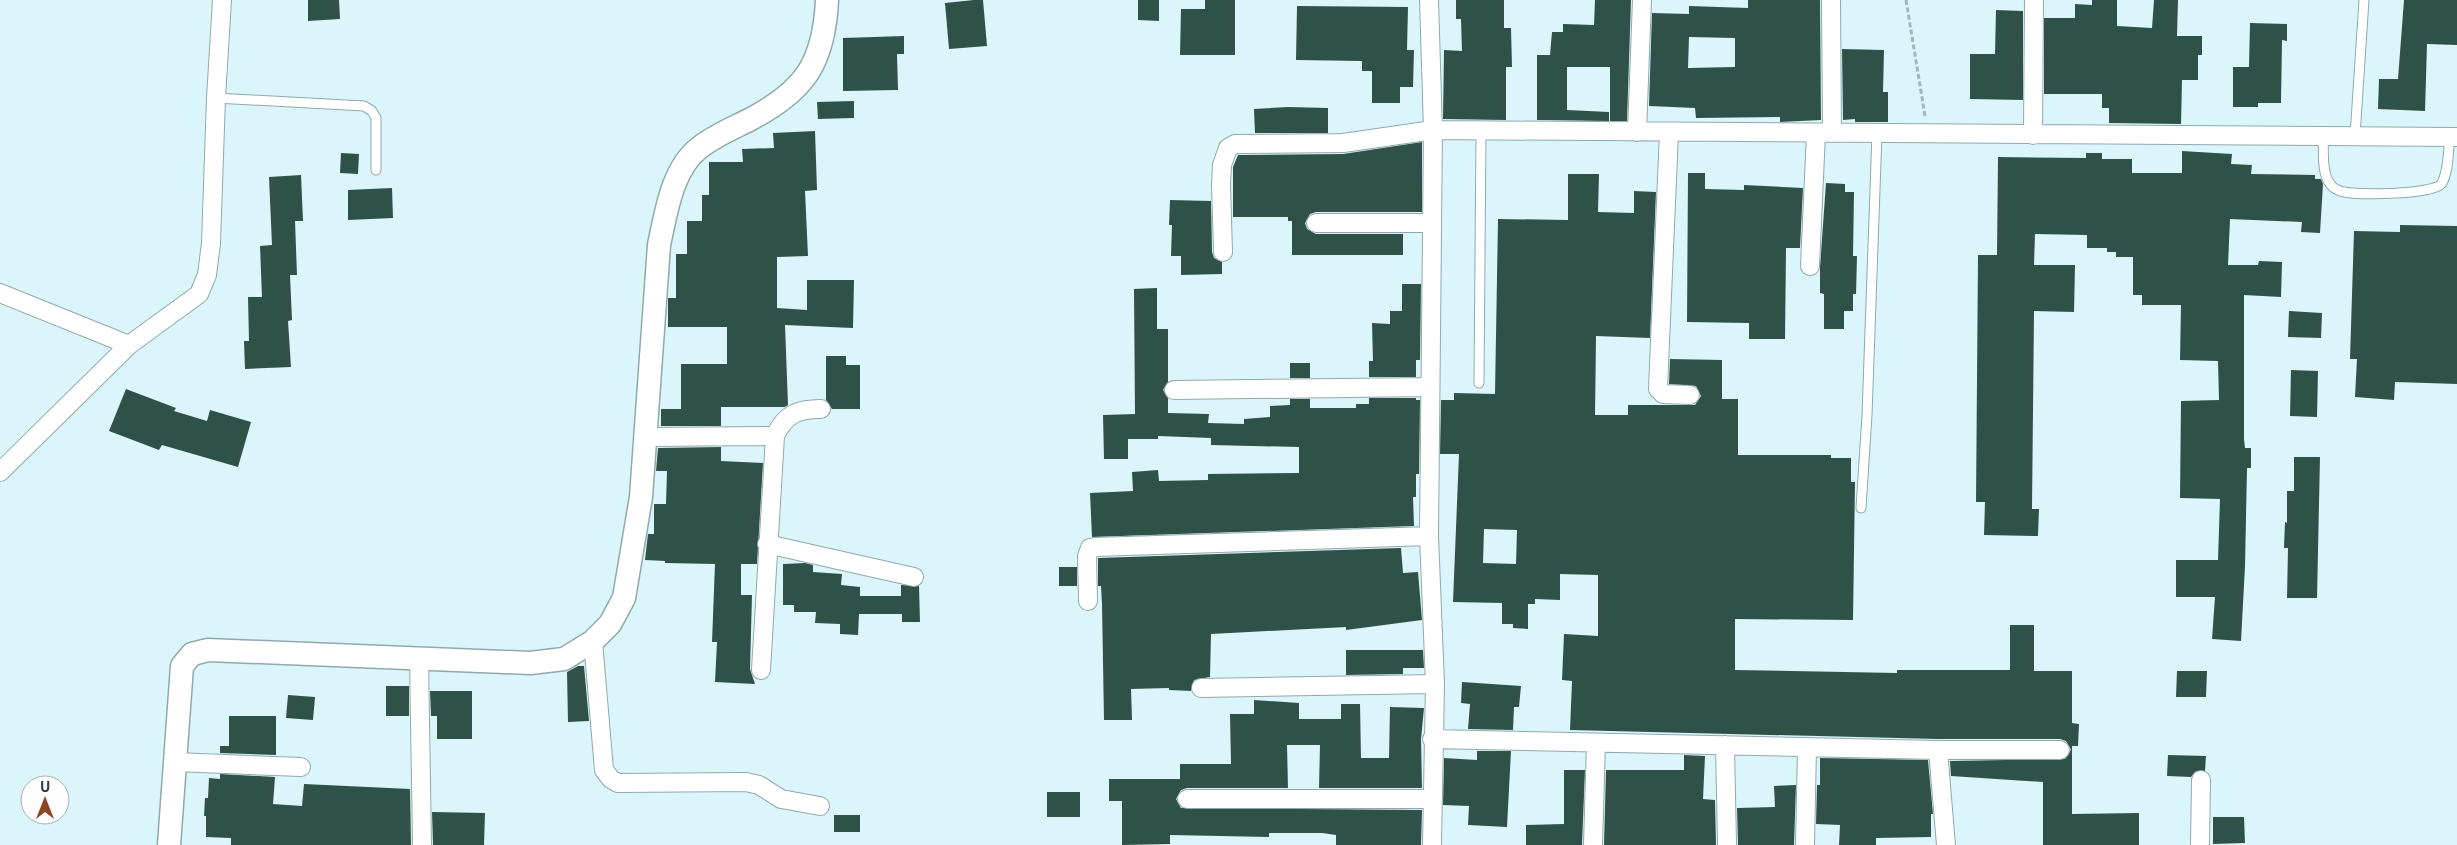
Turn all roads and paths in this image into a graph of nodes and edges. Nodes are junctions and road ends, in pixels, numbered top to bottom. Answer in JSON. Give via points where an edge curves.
{"nodes":[{"id":1,"x":222,"y":0,"type":"edge"},
{"id":2,"x":827,"y":0,"type":"edge"},
{"id":3,"x":1430,"y":0,"type":"edge"},
{"id":4,"x":1642,"y":0,"type":"edge"},
{"id":5,"x":1832,"y":0,"type":"edge"},
{"id":6,"x":1906,"y":0,"type":"edge"},
{"id":7,"x":2034,"y":0,"type":"edge"},
{"id":8,"x":2364,"y":0,"type":"edge"},
{"id":9,"x":216,"y":98,"type":"junction"},
{"id":10,"x":1433,"y":130,"type":"junction"},
{"id":11,"x":1481,"y":131,"type":"junction"},
{"id":12,"x":1637,"y":132,"type":"junction"},
{"id":13,"x":1669,"y":132,"type":"junction"},
{"id":14,"x":1824,"y":133,"type":"junction"},
{"id":15,"x":1876,"y":133,"type":"junction"},
{"id":16,"x":1928,"y":134,"type":"junction"},
{"id":17,"x":2033,"y":135,"type":"junction"},
{"id":18,"x":2323,"y":136,"type":"junction"},
{"id":19,"x":2355,"y":136,"type":"junction"},
{"id":20,"x":2453,"y":137,"type":"edge"},
{"id":21,"x":376,"y":170,"type":"dead end"},
{"id":22,"x":1316,"y":223,"type":"dead end"},
{"id":23,"x":1432,"y":223,"type":"junction"},
{"id":24,"x":1223,"y":252,"type":"dead end"},
{"id":25,"x":1810,"y":266,"type":"dead end"},
{"id":26,"x":0,"y":294,"type":"edge"},
{"id":27,"x":129,"y":345,"type":"junction"},
{"id":28,"x":1479,"y":383,"type":"dead end"},
{"id":29,"x":1430,"y":387,"type":"junction"},
{"id":30,"x":1174,"y":390,"type":"dead end"},
{"id":31,"x":1690,"y":396,"type":"dead end"},
{"id":32,"x":821,"y":409,"type":"dead end"},
{"id":33,"x":775,"y":436,"type":"junction"},
{"id":34,"x":646,"y":437,"type":"junction"},
{"id":35,"x":0,"y":472,"type":"edge"},
{"id":36,"x":1861,"y":508,"type":"dead end"},
{"id":37,"x":1429,"y":536,"type":"junction"},
{"id":38,"x":767,"y":544,"type":"junction"},
{"id":39,"x":914,"y":577,"type":"dead end"},
{"id":40,"x":1088,"y":601,"type":"dead end"},
{"id":41,"x":593,"y":640,"type":"junction"},
{"id":42,"x":419,"y":658,"type":"junction"},
{"id":43,"x":761,"y":670,"type":"dead end"},
{"id":44,"x":1435,"y":684,"type":"junction"},
{"id":45,"x":1201,"y":688,"type":"dead end"},
{"id":46,"x":1432,"y":739,"type":"junction"},
{"id":47,"x":1596,"y":743,"type":"junction"},
{"id":48,"x":1725,"y":745,"type":"junction"},
{"id":49,"x":1807,"y":747,"type":"junction"},
{"id":50,"x":1938,"y":750,"type":"junction"},
{"id":51,"x":2060,"y":750,"type":"dead end"},
{"id":52,"x":175,"y":762,"type":"junction"},
{"id":53,"x":301,"y":767,"type":"dead end"},
{"id":54,"x":2201,"y":780,"type":"dead end"},
{"id":55,"x":1432,"y":799,"type":"junction"},
{"id":56,"x":1187,"y":800,"type":"dead end"},
{"id":57,"x":820,"y":806,"type":"dead end"},
{"id":58,"x":169,"y":845,"type":"edge"},
{"id":59,"x":422,"y":845,"type":"edge"},
{"id":60,"x":1432,"y":845,"type":"edge"},
{"id":61,"x":1593,"y":845,"type":"edge"},
{"id":62,"x":1727,"y":845,"type":"edge"},
{"id":63,"x":1804,"y":845,"type":"edge"},
{"id":64,"x":1946,"y":845,"type":"edge"},
{"id":65,"x":2200,"y":845,"type":"edge"}],
"edges":[{"from":1,"to":9,"type":"street"},
{"from":2,"to":34,"type":"street","via":[[826,28],[817,56],[800,86],[770,109],[698,148],[680,171],[659,245]]},
{"from":3,"to":10,"type":"street"},
{"from":4,"to":12,"type":"street"},
{"from":5,"to":14,"type":"street"},
{"from":6,"to":16,"type":"path"},
{"from":7,"to":17,"type":"street"},
{"from":8,"to":19,"type":"lane"},
{"from":9,"to":21,"type":"lane","via":[[364,106],[376,118]]},
{"from":9,"to":27,"type":"street","via":[[207,276],[199,294]]},
{"from":10,"to":11,"type":"street"},
{"from":10,"to":23,"type":"street"},
{"from":10,"to":24,"type":"street","via":[[1343,143],[1235,144],[1228,148],[1221,178]]},
{"from":11,"to":12,"type":"street"},
{"from":11,"to":28,"type":"lane"},
{"from":12,"to":13,"type":"street"},
{"from":13,"to":14,"type":"street"},
{"from":13,"to":31,"type":"street","via":[[1658,389],[1663,394]]},
{"from":14,"to":15,"type":"street"},
{"from":14,"to":25,"type":"street"},
{"from":15,"to":16,"type":"street"},
{"from":15,"to":36,"type":"lane"},
{"from":16,"to":17,"type":"street"},
{"from":17,"to":18,"type":"street"},
{"from":18,"to":19,"type":"street"},
{"from":18,"to":20,"type":"lane","via":[[2325,171],[2331,185],[2343,192],[2432,190],[2442,184]]},
{"from":19,"to":20,"type":"street"},
{"from":22,"to":23,"type":"street"},
{"from":23,"to":29,"type":"street"},
{"from":26,"to":27,"type":"street"},
{"from":27,"to":35,"type":"street"},
{"from":29,"to":30,"type":"street"},
{"from":29,"to":37,"type":"street"},
{"from":32,"to":33,"type":"street","via":[[802,410],[786,417]]},
{"from":33,"to":34,"type":"street"},
{"from":33,"to":38,"type":"street"},
{"from":34,"to":41,"type":"street","via":[[641,497],[624,598],[610,624]]},
{"from":37,"to":40,"type":"street","via":[[1095,547],[1090,548],[1087,556]]},
{"from":37,"to":44,"type":"street"},
{"from":38,"to":39,"type":"street"},
{"from":38,"to":43,"type":"street"},
{"from":41,"to":42,"type":"street","via":[[564,659],[530,663]]},
{"from":41,"to":57,"type":"street","via":[[604,770],[611,779],[618,783],[746,782],[759,785],[781,800]]},
{"from":42,"to":52,"type":"street","via":[[208,650],[192,654],[182,666]]},
{"from":42,"to":59,"type":"street"},
{"from":44,"to":45,"type":"street"},
{"from":44,"to":46,"type":"street"},
{"from":46,"to":47,"type":"street"},
{"from":46,"to":55,"type":"street"},
{"from":47,"to":48,"type":"street"},
{"from":47,"to":61,"type":"street"},
{"from":48,"to":49,"type":"street"},
{"from":48,"to":62,"type":"street"},
{"from":49,"to":50,"type":"street"},
{"from":49,"to":63,"type":"street"},
{"from":50,"to":51,"type":"street"},
{"from":50,"to":64,"type":"street"},
{"from":52,"to":53,"type":"street"},
{"from":52,"to":58,"type":"street"},
{"from":54,"to":65,"type":"street"},
{"from":55,"to":56,"type":"street"},
{"from":55,"to":60,"type":"street"}]}
